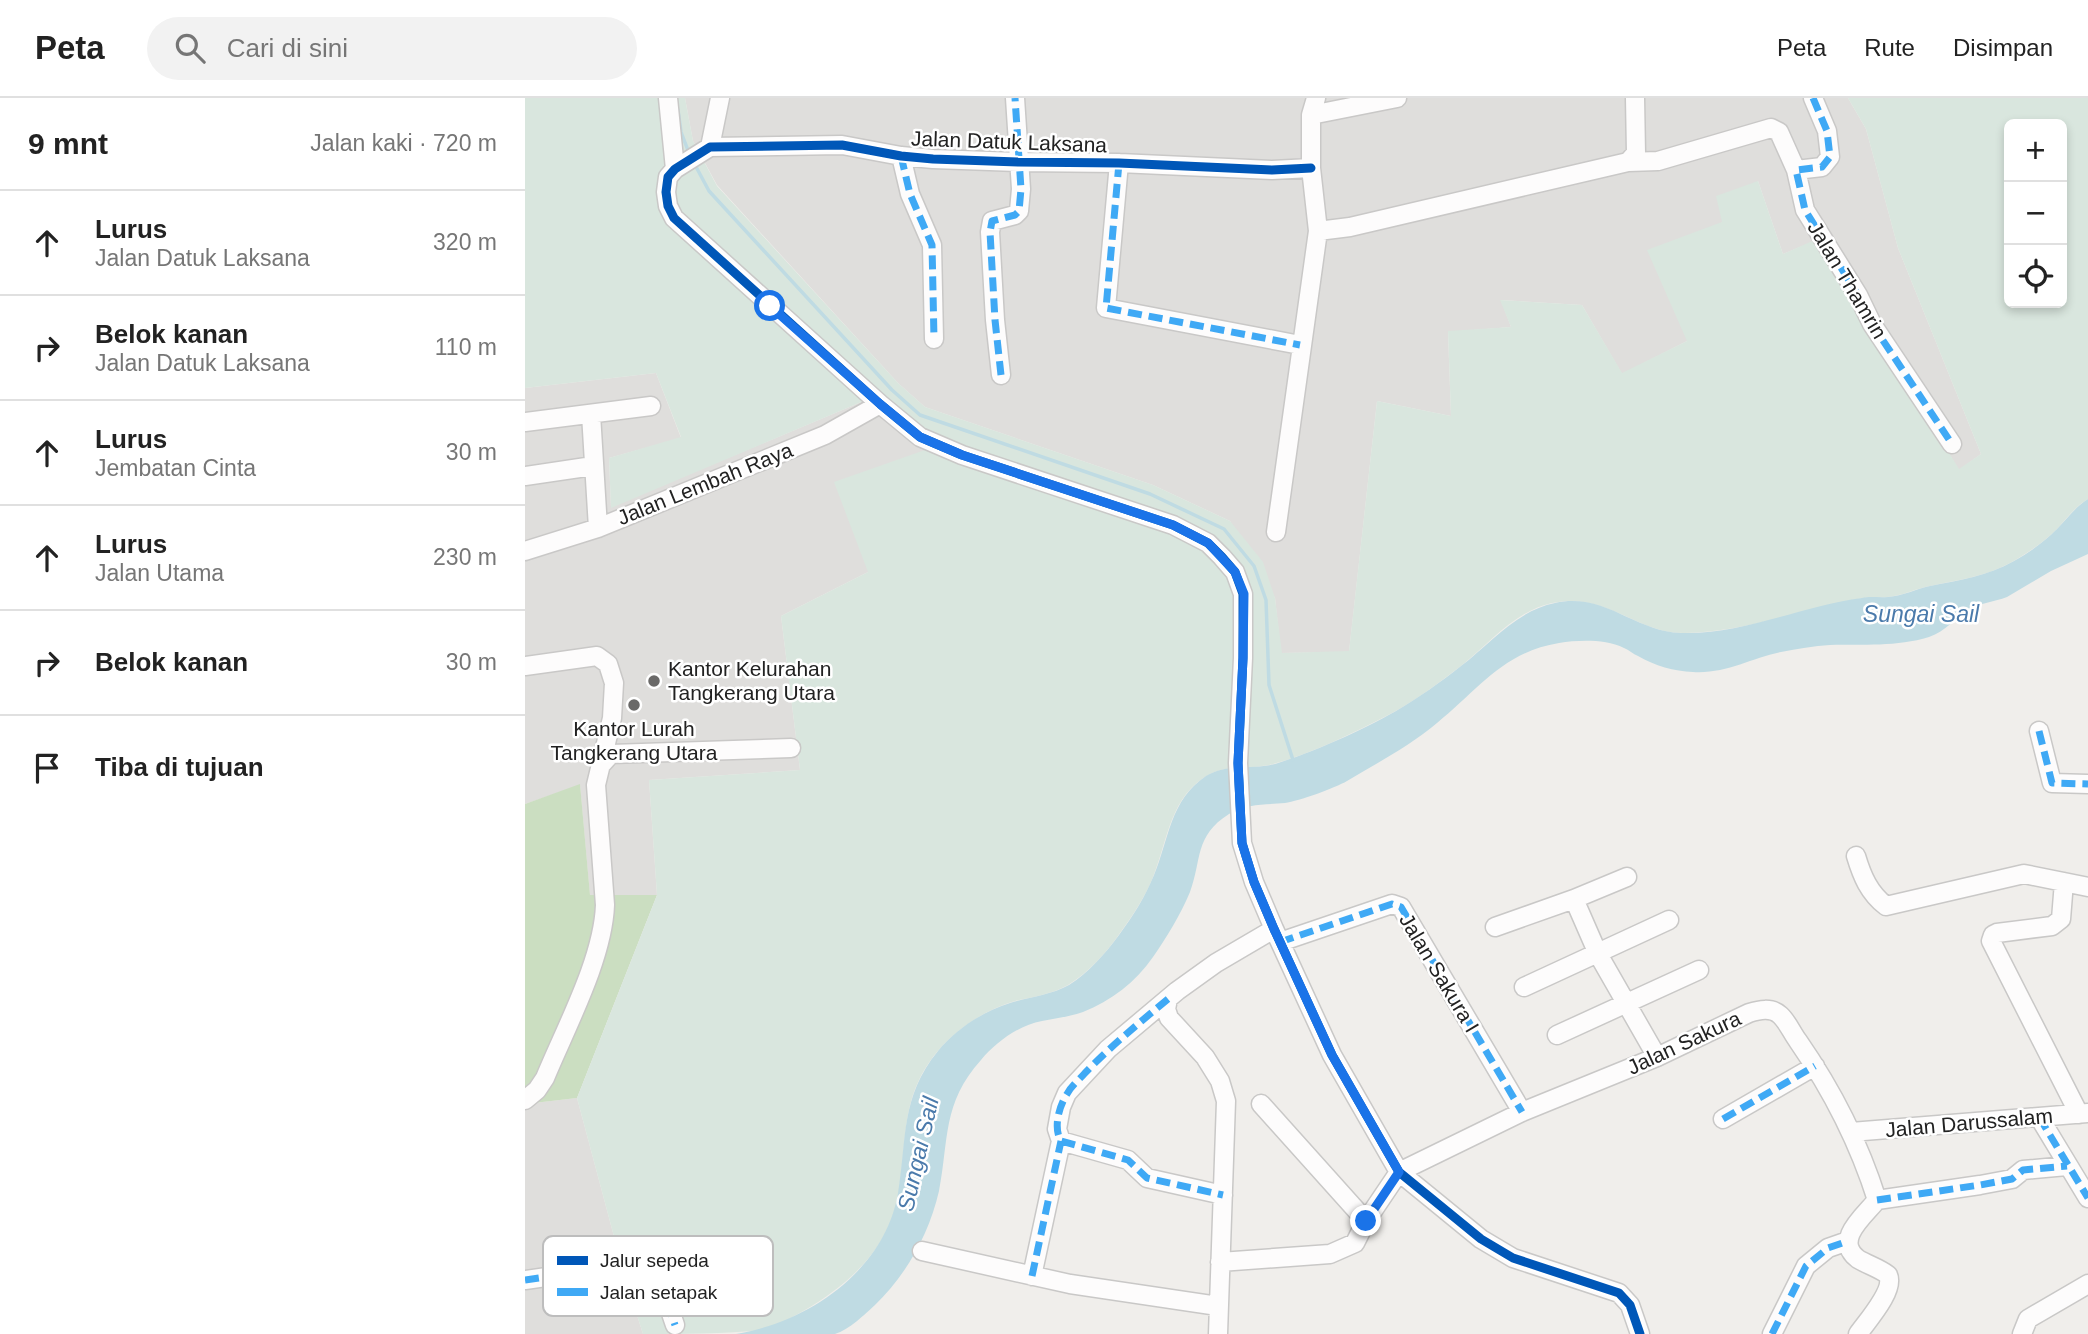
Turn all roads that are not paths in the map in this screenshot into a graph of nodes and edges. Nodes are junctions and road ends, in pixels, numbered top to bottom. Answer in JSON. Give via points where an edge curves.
{"nodes":[{"id":1,"x":668,"y":98,"type":"edge"},
{"id":2,"x":720,"y":98,"type":"edge"},
{"id":3,"x":1015,"y":98,"type":"edge"},
{"id":4,"x":1397,"y":98,"type":"edge"},
{"id":5,"x":1635,"y":98,"type":"edge"},
{"id":6,"x":1813,"y":98,"type":"edge"},
{"id":7,"x":1313,"y":107,"type":"edge"},
{"id":8,"x":708,"y":148,"type":"junction"},
{"id":9,"x":901,"y":156,"type":"junction"},
{"id":10,"x":1018,"y":162,"type":"junction"},
{"id":11,"x":1628,"y":162,"type":"junction"},
{"id":12,"x":1119,"y":163,"type":"junction"},
{"id":13,"x":680,"y":165,"type":"junction"},
{"id":14,"x":1311,"y":168,"type":"junction"},
{"id":15,"x":1796,"y":170,"type":"junction"},
{"id":16,"x":1318,"y":231,"type":"junction"},
{"id":17,"x":934,"y":339,"type":"dead end"},
{"id":18,"x":1300,"y":345,"type":"junction"},
{"id":19,"x":1001,"y":375,"type":"dead end"},
{"id":20,"x":880,"y":404,"type":"junction"},
{"id":21,"x":651,"y":406,"type":"dead end"},
{"id":22,"x":591,"y":414,"type":"junction"},
{"id":23,"x":525,"y":422,"type":"edge"},
{"id":24,"x":1952,"y":444,"type":"dead end"},
{"id":25,"x":593,"y":466,"type":"junction"},
{"id":26,"x":525,"y":476,"type":"edge"},
{"id":27,"x":599,"y":528,"type":"junction"},
{"id":28,"x":1276,"y":532,"type":"dead end"},
{"id":29,"x":525,"y":551,"type":"edge"},
{"id":30,"x":525,"y":666,"type":"edge"},
{"id":31,"x":2039,"y":731,"type":"dead end"},
{"id":32,"x":791,"y":748,"type":"dead end"},
{"id":33,"x":601,"y":765,"type":"junction"},
{"id":34,"x":2088,"y":784,"type":"edge"},
{"id":35,"x":1856,"y":856,"type":"dead end"},
{"id":36,"x":1626,"y":877,"type":"dead end"},
{"id":37,"x":2064,"y":882,"type":"junction"},
{"id":38,"x":2088,"y":887,"type":"edge"},
{"id":39,"x":1574,"y":899,"type":"junction"},
{"id":40,"x":1669,"y":920,"type":"dead end"},
{"id":41,"x":1495,"y":928,"type":"dead end"},
{"id":42,"x":1277,"y":936,"type":"junction"},
{"id":43,"x":1598,"y":954,"type":"junction"},
{"id":44,"x":1699,"y":970,"type":"dead end"},
{"id":45,"x":1524,"y":987,"type":"dead end"},
{"id":46,"x":1168,"y":999,"type":"junction"},
{"id":47,"x":1626,"y":1002,"type":"junction"},
{"id":48,"x":1557,"y":1035,"type":"dead end"},
{"id":49,"x":1657,"y":1057,"type":"junction"},
{"id":50,"x":1815,"y":1066,"type":"junction"},
{"id":51,"x":525,"y":1100,"type":"edge"},
{"id":52,"x":1261,"y":1104,"type":"dead end"},
{"id":53,"x":1522,"y":1112,"type":"junction"},
{"id":54,"x":2083,"y":1114,"type":"edge"},
{"id":55,"x":2039,"y":1117,"type":"junction"},
{"id":56,"x":1723,"y":1119,"type":"dead end"},
{"id":57,"x":1851,"y":1132,"type":"junction"},
{"id":58,"x":1062,"y":1141,"type":"junction"},
{"id":59,"x":2067,"y":1166,"type":"junction"},
{"id":60,"x":1399,"y":1172,"type":"junction"},
{"id":61,"x":1223,"y":1195,"type":"junction"},
{"id":62,"x":2088,"y":1198,"type":"edge"},
{"id":63,"x":1877,"y":1200,"type":"junction"},
{"id":64,"x":1366,"y":1221,"type":"junction"},
{"id":65,"x":1848,"y":1241,"type":"junction"},
{"id":66,"x":922,"y":1251,"type":"dead end"},
{"id":67,"x":1220,"y":1262,"type":"junction"},
{"id":68,"x":1032,"y":1276,"type":"junction"},
{"id":69,"x":543,"y":1277,"type":"edge"},
{"id":70,"x":525,"y":1280,"type":"edge"},
{"id":71,"x":2088,"y":1284,"type":"edge"},
{"id":72,"x":1218,"y":1306,"type":"junction"},
{"id":73,"x":672,"y":1316,"type":"edge"},
{"id":74,"x":675,"y":1325,"type":"dead end"},
{"id":75,"x":1217,"y":1334,"type":"edge"},
{"id":76,"x":1640,"y":1334,"type":"edge"},
{"id":77,"x":1772,"y":1334,"type":"edge"},
{"id":78,"x":1858,"y":1334,"type":"edge"},
{"id":79,"x":2022,"y":1334,"type":"edge"}],
"edges":[{"from":1,"to":13,"type":"street"},
{"from":2,"to":8,"type":"street"},
{"from":3,"to":10,"type":"street"},
{"from":4,"to":7,"type":"street"},
{"from":5,"to":11,"type":"street","via":[[1636,153]]},
{"from":6,"to":15,"type":"street","via":[[1827,131],[1829,157],[1822,167]]},
{"from":7,"to":14,"type":"street"},
{"from":8,"to":9,"type":"street","name":"Jalan Datuk Laksana","via":[[842,145]]},
{"from":8,"to":13,"type":"street"},
{"from":9,"to":10,"type":"street","name":"Jalan Datuk Laksana"},
{"from":9,"to":17,"type":"street","via":[[910,194],[932,245]]},
{"from":10,"to":12,"type":"street","name":"Jalan Datuk Laksana"},
{"from":10,"to":19,"type":"street","via":[[1020,211],[991,224]]},
{"from":11,"to":15,"type":"street","name":"Jalan Thamrin","via":[[1658,161],[1771,128],[1779,132]]},
{"from":11,"to":16,"type":"street","name":"Jalan Thamrin"},
{"from":12,"to":14,"type":"street","name":"Jalan Datuk Laksana"},
{"from":12,"to":18,"type":"street","via":[[1106,308]]},
{"from":13,"to":20,"type":"street","via":[[669,177],[666,192],[674,218]]},
{"from":14,"to":16,"type":"street"},
{"from":15,"to":24,"type":"street","name":"Jalan Thamrin","via":[[1805,211],[1872,324]]},
{"from":16,"to":18,"type":"street"},
{"from":18,"to":28,"type":"street"},
{"from":20,"to":27,"type":"street","name":"Jalan Lembah Raya","via":[[825,435]]},
{"from":20,"to":42,"type":"street","via":[[920,437],[1173,525],[1208,543],[1235,572],[1244,594],[1239,817],[1254,882]]},
{"from":21,"to":22,"type":"street"},
{"from":22,"to":23,"type":"street"},
{"from":22,"to":25,"type":"street"},
{"from":25,"to":26,"type":"street"},
{"from":25,"to":27,"type":"street"},
{"from":27,"to":29,"type":"street","name":"Jalan Lembah Raya"},
{"from":30,"to":33,"type":"street","via":[[597,656],[608,664],[614,683],[613,708]]},
{"from":31,"to":34,"type":"street","via":[[2052,782]]},
{"from":32,"to":33,"type":"street","via":[[611,754]]},
{"from":33,"to":51,"type":"street","via":[[596,799],[604,923],[545,1078]]},
{"from":35,"to":37,"type":"street","via":[[1871,892],[1887,906],[2024,874]]},
{"from":36,"to":39,"type":"street"},
{"from":37,"to":38,"type":"street"},
{"from":37,"to":54,"type":"street","via":[[2057,923],[1997,933],[1991,942]]},
{"from":39,"to":41,"type":"street"},
{"from":39,"to":43,"type":"street"},
{"from":40,"to":43,"type":"street"},
{"from":42,"to":46,"type":"street","name":"Jalan Sakura I","via":[[1216,963]]},
{"from":42,"to":53,"type":"street","name":"Jalan Sakura I","via":[[1392,904],[1401,907]]},
{"from":42,"to":60,"type":"street","via":[[1332,1055]]},
{"from":43,"to":45,"type":"street"},
{"from":43,"to":47,"type":"street"},
{"from":44,"to":47,"type":"street"},
{"from":46,"to":58,"type":"street","name":"Jalan Sakura I","via":[[1108,1049],[1067,1093],[1057,1129]]},
{"from":46,"to":61,"type":"street","via":[[1169,1018],[1205,1057],[1226,1101]]},
{"from":47,"to":48,"type":"street"},
{"from":47,"to":49,"type":"street"},
{"from":49,"to":50,"type":"street","name":"Jalan Sakura","via":[[1763,1009],[1779,1014]]},
{"from":49,"to":53,"type":"street","name":"Jalan Sakura"},
{"from":50,"to":56,"type":"street"},
{"from":50,"to":57,"type":"street","name":"Jalan Sakura"},
{"from":52,"to":64,"type":"street"},
{"from":53,"to":60,"type":"street","name":"Jalan Sakura"},
{"from":54,"to":55,"type":"street","name":"Jalan Darussalam"},
{"from":55,"to":57,"type":"street","name":"Jalan Darussalam"},
{"from":55,"to":59,"type":"street"},
{"from":57,"to":63,"type":"street","name":"Jalan Sakura"},
{"from":58,"to":61,"type":"street","via":[[1128,1160],[1147,1178]]},
{"from":58,"to":68,"type":"street","name":"Jalan Sakura I"},
{"from":59,"to":62,"type":"street"},
{"from":59,"to":63,"type":"street","via":[[2023,1170],[2012,1179]]},
{"from":60,"to":64,"type":"street"},
{"from":60,"to":76,"type":"street","via":[[1481,1239],[1513,1258],[1619,1293],[1630,1305]]},
{"from":61,"to":67,"type":"street"},
{"from":63,"to":65,"type":"street","via":[[1849,1233]]},
{"from":64,"to":67,"type":"street","via":[[1355,1242],[1330,1255]]},
{"from":65,"to":77,"type":"street","via":[[1828,1248],[1806,1266]]},
{"from":65,"to":78,"type":"street","via":[[1857,1258],[1890,1279],[1889,1288]]},
{"from":66,"to":68,"type":"street"},
{"from":67,"to":72,"type":"street"},
{"from":68,"to":72,"type":"street"},
{"from":69,"to":70,"type":"street"},
{"from":71,"to":79,"type":"street","via":[[2028,1319]]},
{"from":72,"to":75,"type":"street"},
{"from":73,"to":74,"type":"street"}]}
